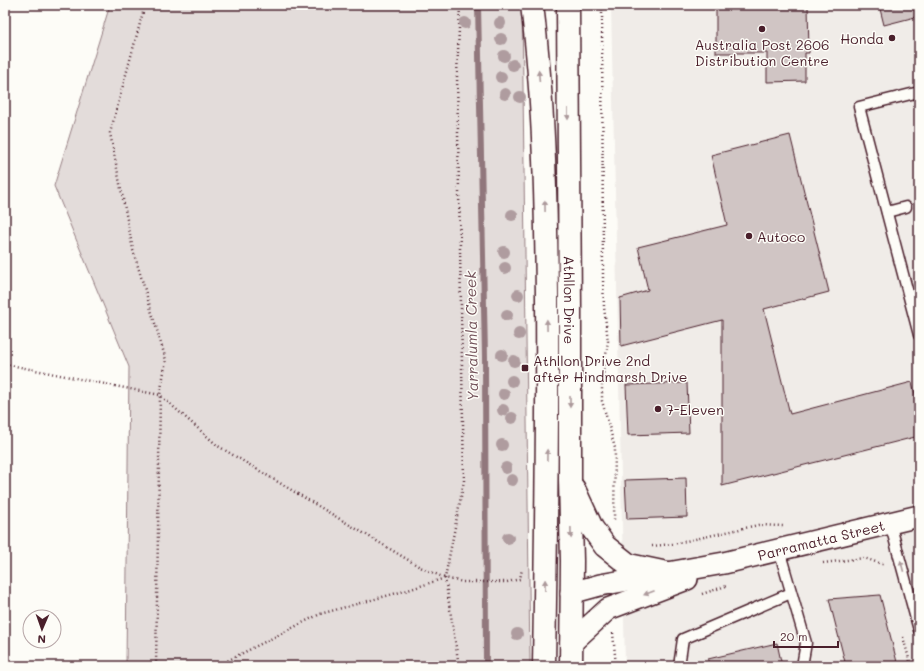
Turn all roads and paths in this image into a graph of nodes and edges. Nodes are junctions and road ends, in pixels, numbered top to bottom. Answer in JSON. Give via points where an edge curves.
{"nodes":[{"id":1,"x":146,"y":5,"type":"edge"},
{"id":2,"x":460,"y":5,"type":"edge"},
{"id":3,"x":532,"y":5,"type":"edge"},
{"id":4,"x":536,"y":5,"type":"edge"},
{"id":5,"x":568,"y":5,"type":"edge"},
{"id":6,"x":602,"y":5,"type":"edge"},
{"id":7,"x":535,"y":33,"type":"junction"},
{"id":8,"x":919,"y":92,"type":"edge"},
{"id":9,"x":906,"y":207,"type":"dead end"},
{"id":10,"x":887,"y":212,"type":"junction"},
{"id":11,"x":919,"y":335,"type":"edge"},
{"id":12,"x":5,"y":364,"type":"edge"},
{"id":13,"x":160,"y":394,"type":"junction"},
{"id":14,"x":570,"y":480,"type":"junction"},
{"id":15,"x":919,"y":516,"type":"edge"},
{"id":16,"x":890,"y":523,"type":"junction"},
{"id":17,"x":786,"y":526,"type":"dead end"},
{"id":18,"x":605,"y":546,"type":"junction"},
{"id":19,"x":645,"y":546,"type":"dead end"},
{"id":20,"x":779,"y":550,"type":"junction"},
{"id":21,"x":820,"y":563,"type":"dead end"},
{"id":22,"x":724,"y":564,"type":"junction"},
{"id":23,"x":885,"y":564,"type":"dead end"},
{"id":24,"x":667,"y":572,"type":"junction"},
{"id":25,"x":445,"y":578,"type":"junction"},
{"id":26,"x":507,"y":582,"type":"dead end"},
{"id":27,"x":728,"y":585,"type":"dead end"},
{"id":28,"x":571,"y":593,"type":"junction"},
{"id":29,"x":791,"y":593,"type":"junction"},
{"id":30,"x":699,"y":595,"type":"dead end"},
{"id":31,"x":608,"y":609,"type":"junction"},
{"id":32,"x":919,"y":630,"type":"edge"},
{"id":33,"x":571,"y":643,"type":"junction"},
{"id":34,"x":156,"y":666,"type":"edge"},
{"id":35,"x":217,"y":666,"type":"edge"},
{"id":36,"x":459,"y":666,"type":"edge"},
{"id":37,"x":544,"y":666,"type":"edge"},
{"id":38,"x":571,"y":666,"type":"edge"},
{"id":39,"x":616,"y":666,"type":"edge"},
{"id":40,"x":679,"y":666,"type":"edge"},
{"id":41,"x":802,"y":666,"type":"edge"}],
"edges":[{"from":1,"to":13,"type":"path","via":[[110,133],[133,250],[166,360]]},
{"from":2,"to":25,"type":"path","via":[[457,75],[464,481]]},
{"from":3,"to":7,"type":"main road","name":"Athllon Drive"},
{"from":4,"to":7,"type":"main road","name":"Athllon Drive"},
{"from":5,"to":14,"type":"main road","name":"Athllon Drive","one_way":true},
{"from":6,"to":18,"type":"path","via":[[603,280],[608,342],[602,401],[615,448],[613,528]]},
{"from":37,"to":7,"type":"main road","name":"Athllon Drive","one_way":true,"via":[[546,245],[544,149]]},
{"from":8,"to":10,"type":"lane","via":[[859,107]]},
{"from":9,"to":10,"type":"lane"},
{"from":10,"to":11,"type":"lane"},
{"from":12,"to":13,"type":"path"},
{"from":13,"to":25,"type":"path","via":[[218,446],[420,567]]},
{"from":13,"to":34,"type":"path"},
{"from":14,"to":18,"type":"main road","via":[[592,528]]},
{"from":14,"to":28,"type":"main road","name":"Athllon Drive","one_way":true},
{"from":15,"to":16,"type":"street","name":"Parramatta Street"},
{"from":16,"to":20,"type":"street","name":"Parramatta Street"},
{"from":32,"to":16,"type":"lane","one_way":true},
{"from":17,"to":19,"type":"path","via":[[758,524],[673,544]]},
{"from":18,"to":24,"type":"main road","via":[[629,565]]},
{"from":20,"to":22,"type":"street","name":"Parramatta Street"},
{"from":20,"to":29,"type":"lane"},
{"from":21,"to":23,"type":"path","via":[[864,558]]},
{"from":22,"to":24,"type":"street","name":"Parramatta Street"},
{"from":22,"to":31,"type":"street","name":"Parramatta Street","one_way":true},
{"from":24,"to":28,"type":"street","name":"Parramatta Street"},
{"from":25,"to":26,"type":"path","via":[[463,582]]},
{"from":25,"to":35,"type":"path","via":[[320,614]]},
{"from":25,"to":36,"type":"path"},
{"from":27,"to":30,"type":"path"},
{"from":28,"to":33,"type":"main road","name":"Athllon Drive"},
{"from":28,"to":37,"type":"main road","via":[[559,604],[554,638]]},
{"from":29,"to":40,"type":"lane","via":[[683,639]]},
{"from":29,"to":41,"type":"lane","via":[[806,643]]},
{"from":31,"to":33,"type":"street","name":"Parramatta Street"},
{"from":31,"to":39,"type":"path"},
{"from":33,"to":38,"type":"main road","name":"Athllon Drive"}]}
